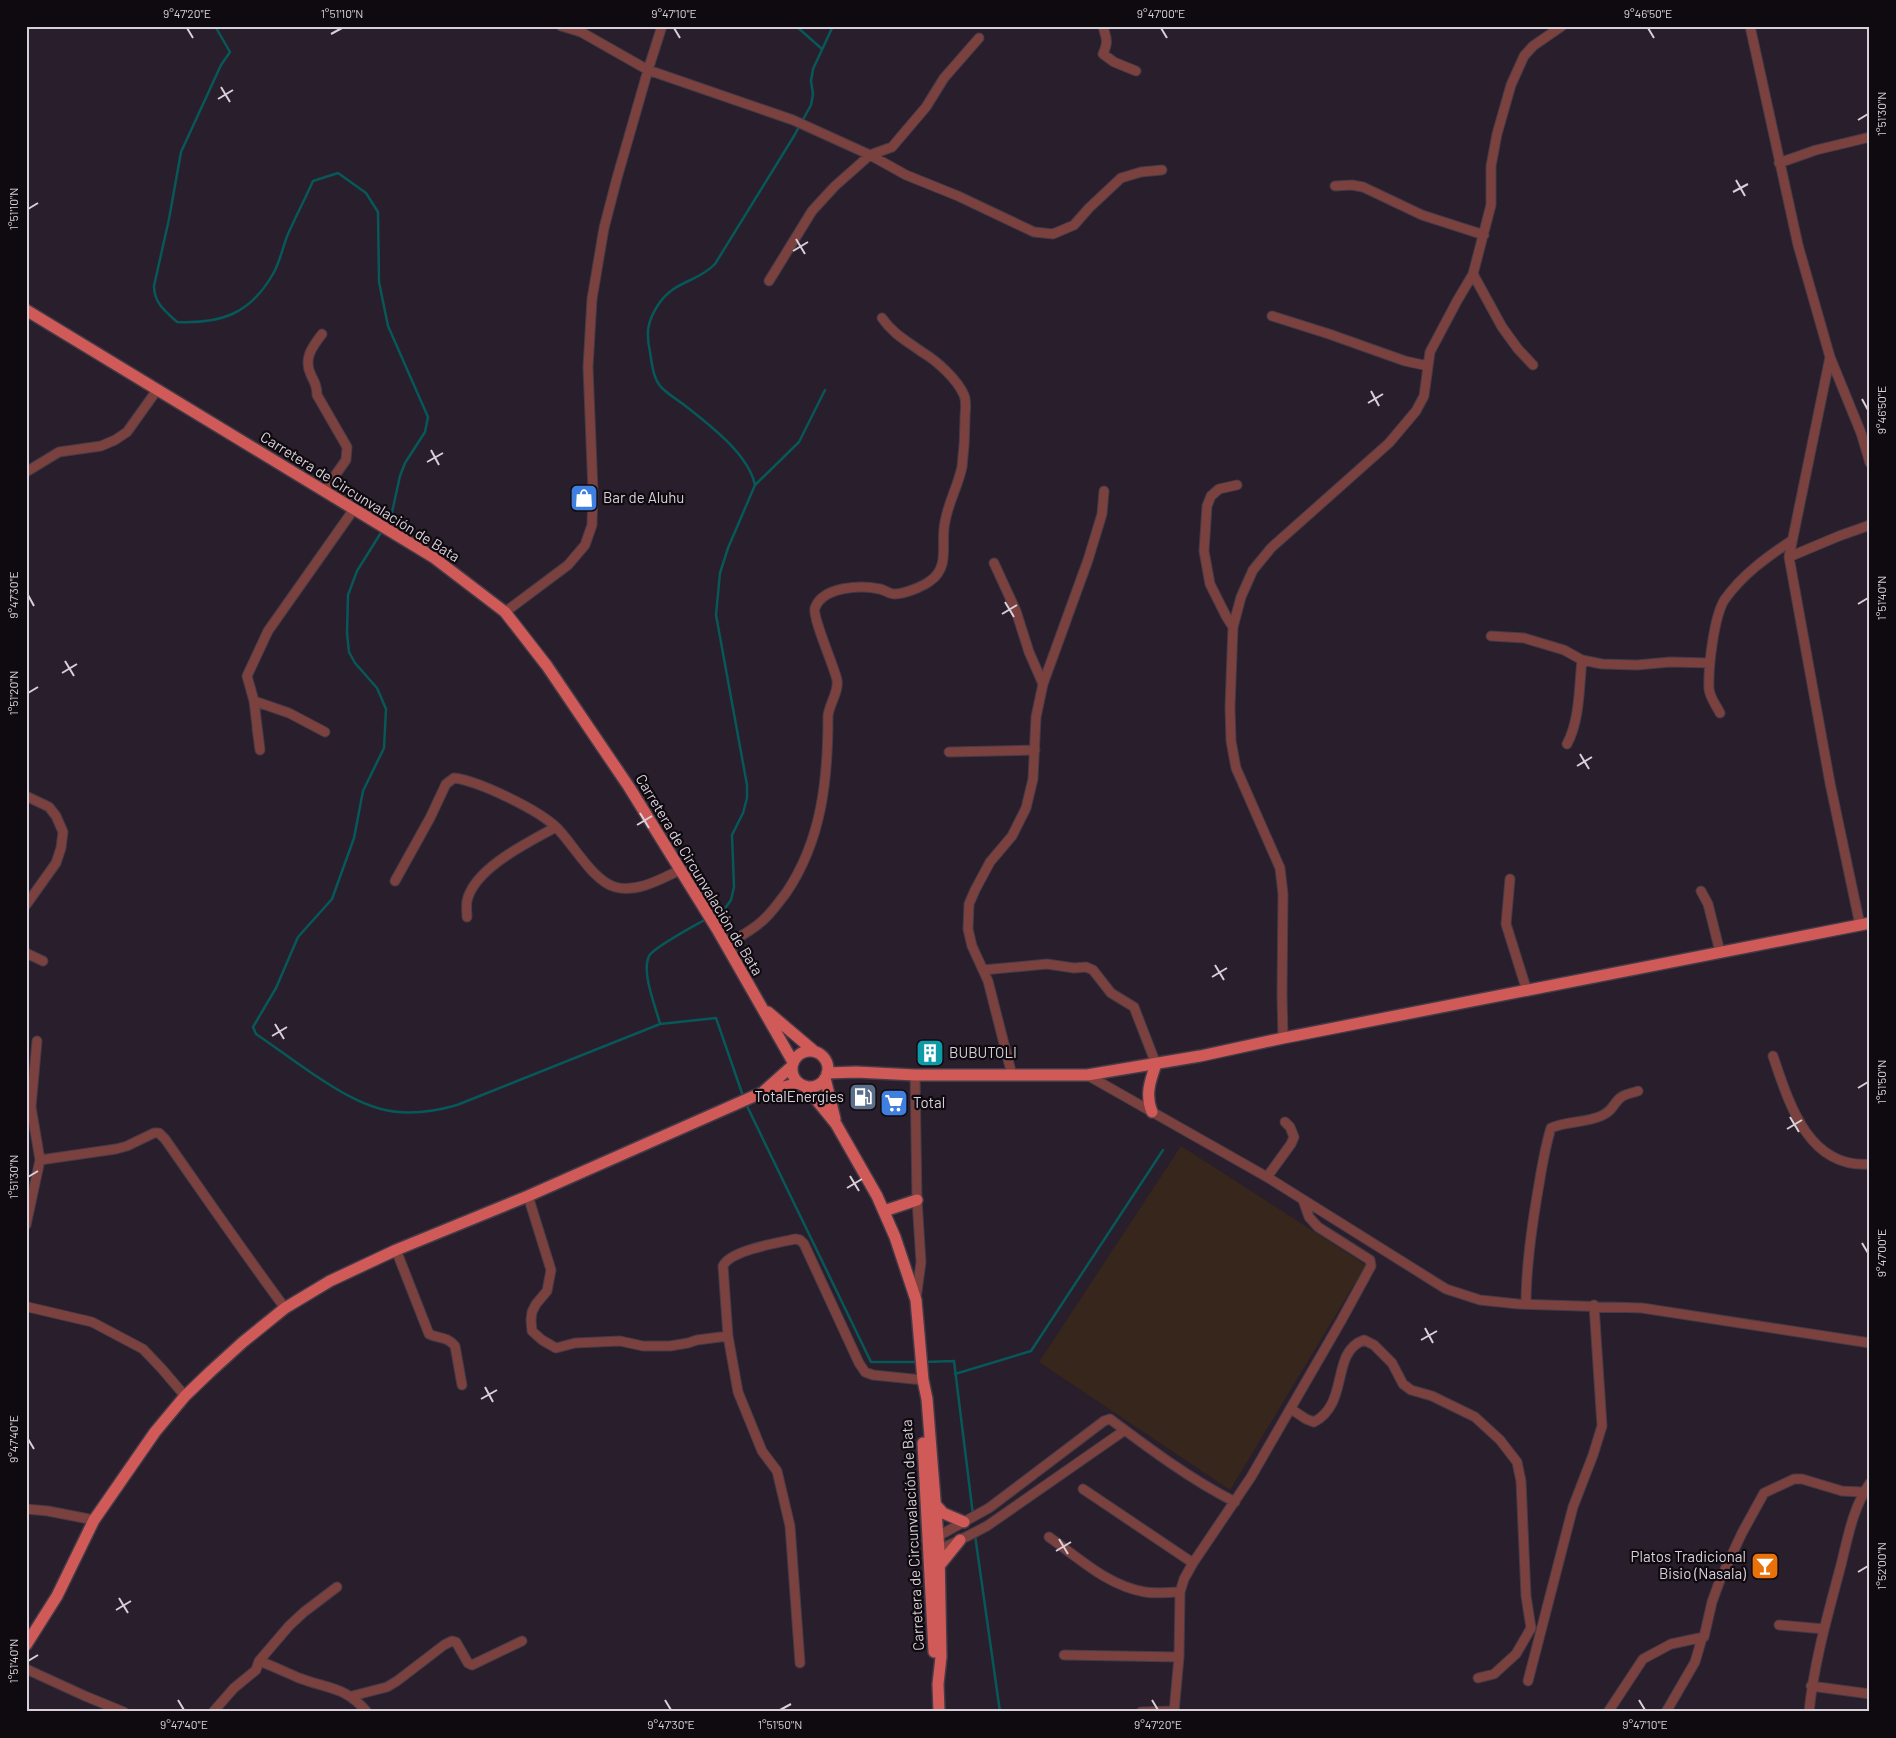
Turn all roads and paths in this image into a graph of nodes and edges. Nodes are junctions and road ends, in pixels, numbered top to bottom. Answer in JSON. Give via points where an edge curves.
{"nodes":[{"id":1,"x":562,"y":26,"type":"edge"},
{"id":2,"x":662,"y":26,"type":"edge"},
{"id":3,"x":1103,"y":26,"type":"edge"},
{"id":4,"x":1562,"y":26,"type":"edge"},
{"id":5,"x":1750,"y":26,"type":"edge"},
{"id":6,"x":979,"y":38,"type":"dead end"},
{"id":7,"x":648,"y":70,"type":"junction"},
{"id":8,"x":1136,"y":71,"type":"dead end"},
{"id":9,"x":1870,"y":137,"type":"edge"},
{"id":10,"x":870,"y":155,"type":"junction"},
{"id":11,"x":1779,"y":163,"type":"junction"},
{"id":12,"x":1162,"y":170,"type":"dead end"},
{"id":13,"x":1335,"y":186,"type":"dead end"},
{"id":14,"x":1484,"y":235,"type":"junction"},
{"id":15,"x":1473,"y":274,"type":"junction"},
{"id":16,"x":768,"y":281,"type":"dead end"},
{"id":17,"x":26,"y":310,"type":"edge"},
{"id":18,"x":1272,"y":316,"type":"dead end"},
{"id":19,"x":882,"y":318,"type":"dead end"},
{"id":20,"x":322,"y":334,"type":"dead end"},
{"id":21,"x":1830,"y":357,"type":"junction"},
{"id":22,"x":1533,"y":365,"type":"dead end"},
{"id":23,"x":1428,"y":366,"type":"junction"},
{"id":24,"x":158,"y":390,"type":"junction"},
{"id":25,"x":1866,"y":431,"type":"edge"},
{"id":26,"x":1870,"y":463,"type":"edge"},
{"id":27,"x":26,"y":472,"type":"edge"},
{"id":28,"x":1237,"y":485,"type":"dead end"},
{"id":29,"x":324,"y":491,"type":"junction"},
{"id":30,"x":1104,"y":491,"type":"dead end"},
{"id":31,"x":354,"y":509,"type":"junction"},
{"id":32,"x":1870,"y":526,"type":"edge"},
{"id":33,"x":1792,"y":541,"type":"junction"},
{"id":34,"x":1789,"y":557,"type":"junction"},
{"id":35,"x":994,"y":563,"type":"dead end"},
{"id":36,"x":505,"y":612,"type":"junction"},
{"id":37,"x":1233,"y":627,"type":"junction"},
{"id":38,"x":1491,"y":636,"type":"dead end"},
{"id":39,"x":1582,"y":660,"type":"junction"},
{"id":40,"x":1710,"y":662,"type":"junction"},
{"id":41,"x":1043,"y":684,"type":"junction"},
{"id":42,"x":254,"y":701,"type":"junction"},
{"id":43,"x":1720,"y":713,"type":"dead end"},
{"id":44,"x":257,"y":728,"type":"dead end"},
{"id":45,"x":325,"y":732,"type":"dead end"},
{"id":46,"x":1567,"y":744,"type":"dead end"},
{"id":47,"x":1035,"y":750,"type":"junction"},
{"id":48,"x":949,"y":752,"type":"dead end"},
{"id":49,"x":26,"y":796,"type":"edge"},
{"id":50,"x":556,"y":828,"type":"junction"},
{"id":51,"x":680,"y":870,"type":"junction"},
{"id":52,"x":1510,"y":879,"type":"dead end"},
{"id":53,"x":395,"y":881,"type":"dead end"},
{"id":54,"x":1702,"y":891,"type":"dead end"},
{"id":55,"x":26,"y":905,"type":"edge"},
{"id":56,"x":467,"y":917,"type":"dead end"},
{"id":57,"x":1865,"y":924,"type":"edge"},
{"id":58,"x":726,"y":945,"type":"junction"},
{"id":59,"x":1720,"y":952,"type":"junction"},
{"id":60,"x":26,"y":953,"type":"edge"},
{"id":61,"x":44,"y":961,"type":"dead end"},
{"id":62,"x":983,"y":970,"type":"junction"},
{"id":63,"x":1527,"y":991,"type":"junction"},
{"id":64,"x":760,"y":1005,"type":"junction"},
{"id":65,"x":1283,"y":1038,"type":"junction"},
{"id":66,"x":37,"y":1041,"type":"dead end"},
{"id":67,"x":814,"y":1051,"type":"junction"},
{"id":68,"x":1773,"y":1056,"type":"dead end"},
{"id":69,"x":793,"y":1064,"type":"junction"},
{"id":70,"x":1156,"y":1064,"type":"junction"},
{"id":71,"x":826,"y":1071,"type":"junction"},
{"id":72,"x":915,"y":1075,"type":"junction"},
{"id":73,"x":1012,"y":1075,"type":"junction"},
{"id":74,"x":1087,"y":1075,"type":"junction"},
{"id":75,"x":802,"y":1084,"type":"junction"},
{"id":76,"x":1638,"y":1090,"type":"dead end"},
{"id":77,"x":758,"y":1095,"type":"junction"},
{"id":78,"x":1152,"y":1112,"type":"junction"},
{"id":79,"x":1285,"y":1122,"type":"dead end"},
{"id":80,"x":836,"y":1124,"type":"junction"},
{"id":81,"x":40,"y":1160,"type":"junction"},
{"id":82,"x":1870,"y":1164,"type":"edge"},
{"id":83,"x":1267,"y":1178,"type":"junction"},
{"id":84,"x":528,"y":1196,"type":"junction"},
{"id":85,"x":1303,"y":1199,"type":"junction"},
{"id":86,"x":917,"y":1200,"type":"junction"},
{"id":87,"x":884,"y":1211,"type":"junction"},
{"id":88,"x":26,"y":1225,"type":"edge"},
{"id":89,"x":396,"y":1250,"type":"junction"},
{"id":90,"x":916,"y":1300,"type":"junction"},
{"id":91,"x":1526,"y":1304,"type":"junction"},
{"id":92,"x":1594,"y":1305,"type":"junction"},
{"id":93,"x":28,"y":1307,"type":"dead end"},
{"id":94,"x":285,"y":1308,"type":"junction"},
{"id":95,"x":728,"y":1336,"type":"junction"},
{"id":96,"x":1870,"y":1343,"type":"edge"},
{"id":97,"x":923,"y":1379,"type":"junction"},
{"id":98,"x":462,"y":1384,"type":"dead end"},
{"id":99,"x":185,"y":1396,"type":"junction"},
{"id":100,"x":1291,"y":1409,"type":"junction"},
{"id":101,"x":1125,"y":1430,"type":"junction"},
{"id":102,"x":1870,"y":1483,"type":"edge"},
{"id":103,"x":1082,"y":1489,"type":"dead end"},
{"id":104,"x":1863,"y":1492,"type":"junction"},
{"id":105,"x":1235,"y":1502,"type":"junction"},
{"id":106,"x":935,"y":1504,"type":"junction"},
{"id":107,"x":26,"y":1509,"type":"edge"},
{"id":108,"x":94,"y":1520,"type":"junction"},
{"id":109,"x":965,"y":1522,"type":"junction"},
{"id":110,"x":1049,"y":1537,"type":"dead end"},
{"id":111,"x":962,"y":1539,"type":"junction"},
{"id":112,"x":933,"y":1540,"type":"junction"},
{"id":113,"x":934,"y":1552,"type":"junction"},
{"id":114,"x":1192,"y":1563,"type":"junction"},
{"id":115,"x":939,"y":1566,"type":"junction"},
{"id":116,"x":337,"y":1587,"type":"dead end"},
{"id":117,"x":1180,"y":1592,"type":"junction"},
{"id":118,"x":1779,"y":1625,"type":"dead end"},
{"id":119,"x":1824,"y":1629,"type":"junction"},
{"id":120,"x":1702,"y":1638,"type":"junction"},
{"id":121,"x":522,"y":1641,"type":"dead end"},
{"id":122,"x":26,"y":1645,"type":"edge"},
{"id":123,"x":1064,"y":1655,"type":"dead end"},
{"id":124,"x":1179,"y":1657,"type":"junction"},
{"id":125,"x":259,"y":1662,"type":"junction"},
{"id":126,"x":800,"y":1663,"type":"dead end"},
{"id":127,"x":26,"y":1670,"type":"edge"},
{"id":128,"x":1478,"y":1678,"type":"dead end"},
{"id":129,"x":1528,"y":1681,"type":"dead end"},
{"id":130,"x":938,"y":1684,"type":"junction"},
{"id":131,"x":1811,"y":1686,"type":"junction"},
{"id":132,"x":1870,"y":1694,"type":"edge"},
{"id":133,"x":352,"y":1696,"type":"junction"},
{"id":134,"x":1174,"y":1711,"type":"edge"},
{"id":135,"x":124,"y":1712,"type":"edge"},
{"id":136,"x":213,"y":1712,"type":"edge"},
{"id":137,"x":367,"y":1712,"type":"edge"},
{"id":138,"x":939,"y":1712,"type":"edge"},
{"id":139,"x":1142,"y":1712,"type":"edge"},
{"id":140,"x":1608,"y":1712,"type":"edge"},
{"id":141,"x":1666,"y":1712,"type":"edge"},
{"id":142,"x":1809,"y":1712,"type":"edge"}],
"edges":[{"from":1,"to":7,"type":"street","via":[[581,32]]},
{"from":2,"to":7,"type":"street"},
{"from":3,"to":8,"type":"street","via":[[1107,36],[1103,54]]},
{"from":4,"to":14,"type":"street","via":[[1524,56],[1511,85],[1496,134],[1491,206]]},
{"from":5,"to":11,"type":"street"},
{"from":6,"to":10,"type":"street","via":[[892,146]]},
{"from":7,"to":10,"type":"street","via":[[793,120]]},
{"from":7,"to":36,"type":"street","via":[[606,220],[592,299],[588,367],[592,525],[584,545],[568,565]]},
{"from":9,"to":11,"type":"street"},
{"from":10,"to":12,"type":"street","via":[[1034,232],[1053,234],[1074,225],[1122,178]]},
{"from":10,"to":16,"type":"street","via":[[812,211]]},
{"from":11,"to":21,"type":"street"},
{"from":13,"to":14,"type":"street","via":[[1363,187],[1422,215]]},
{"from":14,"to":15,"type":"street"},
{"from":15,"to":22,"type":"street","via":[[1502,326]]},
{"from":15,"to":23,"type":"street","via":[[1430,352]]},
{"from":17,"to":24,"type":"main road","name":"Carretera de Circunvalación de Bata"},
{"from":18,"to":23,"type":"street","via":[[1404,361]]},
{"from":19,"to":58,"type":"street","via":[[894,333],[924,352],[944,370],[965,398],[962,468],[944,522],[945,556],[939,572],[930,581],[913,589],[895,594],[882,589],[851,586],[826,596],[815,608],[815,617],[837,682],[828,716],[824,795],[810,847],[799,873],[762,922]]},
{"from":20,"to":29,"type":"street","via":[[310,351],[310,372],[317,386],[317,395],[347,447],[346,460]]},
{"from":21,"to":25,"type":"street"},
{"from":21,"to":33,"type":"street"},
{"from":23,"to":37,"type":"street","via":[[1424,396],[1416,411],[1394,436],[1271,548],[1253,570]]},
{"from":24,"to":27,"type":"street","via":[[126,432],[115,440],[101,446],[59,452]]},
{"from":24,"to":29,"type":"main road","name":"Carretera de Circunvalación de Bata"},
{"from":25,"to":26,"type":"street"},
{"from":28,"to":37,"type":"street","via":[[1219,489],[1211,496],[1207,506],[1204,551],[1210,584]]},
{"from":29,"to":31,"type":"main road","name":"Carretera de Circunvalación de Bata"},
{"from":30,"to":41,"type":"street","via":[[1102,514],[1088,560]]},
{"from":31,"to":36,"type":"main road","name":"Carretera de Circunvalación de Bata","via":[[433,557]]},
{"from":31,"to":42,"type":"street","via":[[262,644],[247,676]]},
{"from":32,"to":34,"type":"street"},
{"from":33,"to":34,"type":"street"},
{"from":33,"to":40,"type":"street","via":[[1752,570],[1724,600]]},
{"from":34,"to":57,"type":"street","via":[[1830,783]]},
{"from":35,"to":41,"type":"street"},
{"from":36,"to":51,"type":"main road","name":"Carretera de Circunvalación de Bata","via":[[553,674]]},
{"from":37,"to":65,"type":"street","via":[[1230,707],[1236,768],[1280,868],[1283,894]]},
{"from":38,"to":39,"type":"street","via":[[1524,638],[1564,650]]},
{"from":39,"to":40,"type":"street","via":[[1637,665]]},
{"from":39,"to":46,"type":"street","via":[[1576,716]]},
{"from":40,"to":43,"type":"street","via":[[1709,689]]},
{"from":41,"to":47,"type":"street","via":[[1036,717]]},
{"from":42,"to":44,"type":"street","via":[[260,750]]},
{"from":42,"to":45,"type":"street","via":[[293,714]]},
{"from":47,"to":48,"type":"street"},
{"from":47,"to":62,"type":"street","via":[[1026,808],[1012,836],[990,862],[970,904],[968,928]]},
{"from":49,"to":55,"type":"street","via":[[49,807],[63,832],[56,863]]},
{"from":50,"to":51,"type":"street","via":[[605,884],[617,888],[637,887]]},
{"from":50,"to":53,"type":"street","via":[[540,815],[487,788],[454,778],[446,784]]},
{"from":50,"to":56,"type":"street","via":[[524,844],[484,873],[467,902]]},
{"from":51,"to":58,"type":"main road","name":"Carretera de Circunvalación de Bata"},
{"from":52,"to":63,"type":"street","via":[[1506,924]]},
{"from":54,"to":59,"type":"street"},
{"from":57,"to":59,"type":"main road"},
{"from":58,"to":64,"type":"main road","name":"Carretera de Circunvalación de Bata"},
{"from":59,"to":63,"type":"main road"},
{"from":60,"to":61,"type":"street"},
{"from":62,"to":70,"type":"street","via":[[1047,964],[1093,970],[1111,993],[1137,1011]]},
{"from":62,"to":73,"type":"street"},
{"from":63,"to":65,"type":"main road"},
{"from":64,"to":67,"type":"main road","name":"Carretera de Circunvalación de Bata"},
{"from":64,"to":69,"type":"main road","name":"Carretera de Circunvalación de Bata"},
{"from":65,"to":70,"type":"main road"},
{"from":66,"to":81,"type":"street","via":[[31,1108]]},
{"from":67,"to":69,"type":"main road","via":[[804,1052]]},
{"from":67,"to":71,"type":"main road","via":[[824,1057]]},
{"from":68,"to":82,"type":"street","via":[[1788,1102],[1817,1148],[1848,1162]]},
{"from":69,"to":75,"type":"main road","via":[[793,1076]]},
{"from":69,"to":77,"type":"main road"},
{"from":70,"to":74,"type":"main road"},
{"from":70,"to":78,"type":"main road","via":[[1148,1091]]},
{"from":71,"to":72,"type":"main road"},
{"from":71,"to":75,"type":"main road","via":[[816,1085]]},
{"from":71,"to":80,"type":"main road","name":"Carretera de Circunvalación de Bata"},
{"from":72,"to":73,"type":"main road"},
{"from":72,"to":86,"type":"street"},
{"from":73,"to":74,"type":"main road"},
{"from":74,"to":78,"type":"street"},
{"from":75,"to":77,"type":"main road"},
{"from":75,"to":80,"type":"main road","name":"Carretera de Circunvalación de Bata"},
{"from":76,"to":91,"type":"street","via":[[1621,1097],[1613,1109],[1602,1116],[1551,1128],[1528,1247]]},
{"from":77,"to":84,"type":"main road"},
{"from":78,"to":83,"type":"street"},
{"from":79,"to":83,"type":"street","via":[[1294,1137]]},
{"from":80,"to":87,"type":"main road","name":"Carretera de Circunvalación de Bata"},
{"from":81,"to":88,"type":"street"},
{"from":81,"to":94,"type":"street","via":[[116,1149],[154,1133],[159,1134],[166,1139]]},
{"from":83,"to":85,"type":"street"},
{"from":84,"to":89,"type":"main road"},
{"from":84,"to":95,"type":"street","via":[[551,1270],[547,1291],[536,1304],[531,1320],[532,1331],[542,1340],[556,1348],[575,1343],[620,1341],[643,1346],[670,1346]]},
{"from":85,"to":91,"type":"street","via":[[1446,1289],[1480,1300]]},
{"from":85,"to":100,"type":"street","via":[[1309,1217],[1318,1227],[1366,1256],[1371,1266]]},
{"from":86,"to":87,"type":"main road"},
{"from":86,"to":90,"type":"street","via":[[921,1262]]},
{"from":87,"to":90,"type":"main road","name":"Carretera de Circunvalación de Bata"},
{"from":89,"to":94,"type":"main road","via":[[330,1281]]},
{"from":89,"to":98,"type":"street","via":[[429,1334],[451,1340],[455,1346]]},
{"from":90,"to":97,"type":"main road","name":"Carretera de Circunvalación de Bata"},
{"from":91,"to":92,"type":"street"},
{"from":92,"to":96,"type":"street","via":[[1659,1310]]},
{"from":92,"to":129,"type":"street","via":[[1602,1426],[1573,1507]]},
{"from":93,"to":99,"type":"street","via":[[92,1322],[142,1349]]},
{"from":94,"to":99,"type":"main road"},
{"from":95,"to":97,"type":"street","via":[[725,1261],[745,1252],[800,1240],[866,1372]]},
{"from":95,"to":126,"type":"street","via":[[738,1392],[762,1451],[777,1471],[790,1526]]},
{"from":97,"to":106,"type":"main road","name":"Carretera de Circunvalación de Bata"},
{"from":97,"to":112,"type":"main road","name":"Carretera de Circunvalación de Bata","via":[[921,1399]]},
{"from":99,"to":108,"type":"main road","via":[[155,1432]]},
{"from":100,"to":105,"type":"street"},
{"from":100,"to":128,"type":"street","via":[[1314,1422],[1324,1416],[1332,1406],[1348,1352],[1364,1340],[1392,1363],[1403,1384],[1475,1416],[1517,1462],[1531,1628],[1516,1654],[1494,1674]]},
{"from":101,"to":105,"type":"street","via":[[1159,1456]]},
{"from":101,"to":109,"type":"street","via":[[1110,1419],[1104,1421],[989,1508]]},
{"from":101,"to":111,"type":"street","via":[[987,1526]]},
{"from":102,"to":104,"type":"street"},
{"from":103,"to":114,"type":"street"},
{"from":104,"to":119,"type":"street"},
{"from":104,"to":120,"type":"street","via":[[1842,1491],[1794,1479],[1764,1493],[1720,1580]]},
{"from":105,"to":114,"type":"street"},
{"from":106,"to":109,"type":"main road","via":[[943,1513]]},
{"from":106,"to":112,"type":"main road","name":"Carretera de Circunvalación de Bata"},
{"from":107,"to":108,"type":"street"},
{"from":108,"to":122,"type":"main road","via":[[57,1596]]},
{"from":109,"to":112,"type":"street"},
{"from":110,"to":117,"type":"street","via":[[1105,1578],[1146,1592]]},
{"from":111,"to":113,"type":"street"},
{"from":111,"to":115,"type":"main road"},
{"from":112,"to":113,"type":"main road","name":"Carretera de Circunvalación de Bata"},
{"from":113,"to":115,"type":"main road","name":"Carretera de Circunvalación de Bata"},
{"from":113,"to":130,"type":"main road","name":"Carretera de Circunvalación de Bata","via":[[934,1654]]},
{"from":114,"to":117,"type":"street"},
{"from":115,"to":130,"type":"main road","name":"Carretera de Circunvalación de Bata","via":[[941,1657]]},
{"from":116,"to":125,"type":"street","via":[[289,1626]]},
{"from":117,"to":124,"type":"street"},
{"from":118,"to":119,"type":"street"},
{"from":119,"to":131,"type":"street"},
{"from":120,"to":140,"type":"street","via":[[1671,1644],[1643,1659]]},
{"from":120,"to":141,"type":"street","via":[[1696,1662]]},
{"from":121,"to":133,"type":"street","via":[[472,1665],[452,1641],[387,1687]]},
{"from":123,"to":124,"type":"street"},
{"from":124,"to":134,"type":"street"},
{"from":125,"to":133,"type":"street"},
{"from":125,"to":136,"type":"street","via":[[256,1670]]},
{"from":127,"to":135,"type":"street"},
{"from":130,"to":138,"type":"main road","name":"Carretera de Circunvalación de Bata"},
{"from":131,"to":132,"type":"street"},
{"from":131,"to":142,"type":"street"},
{"from":133,"to":137,"type":"street"},
{"from":134,"to":139,"type":"street"}]}
